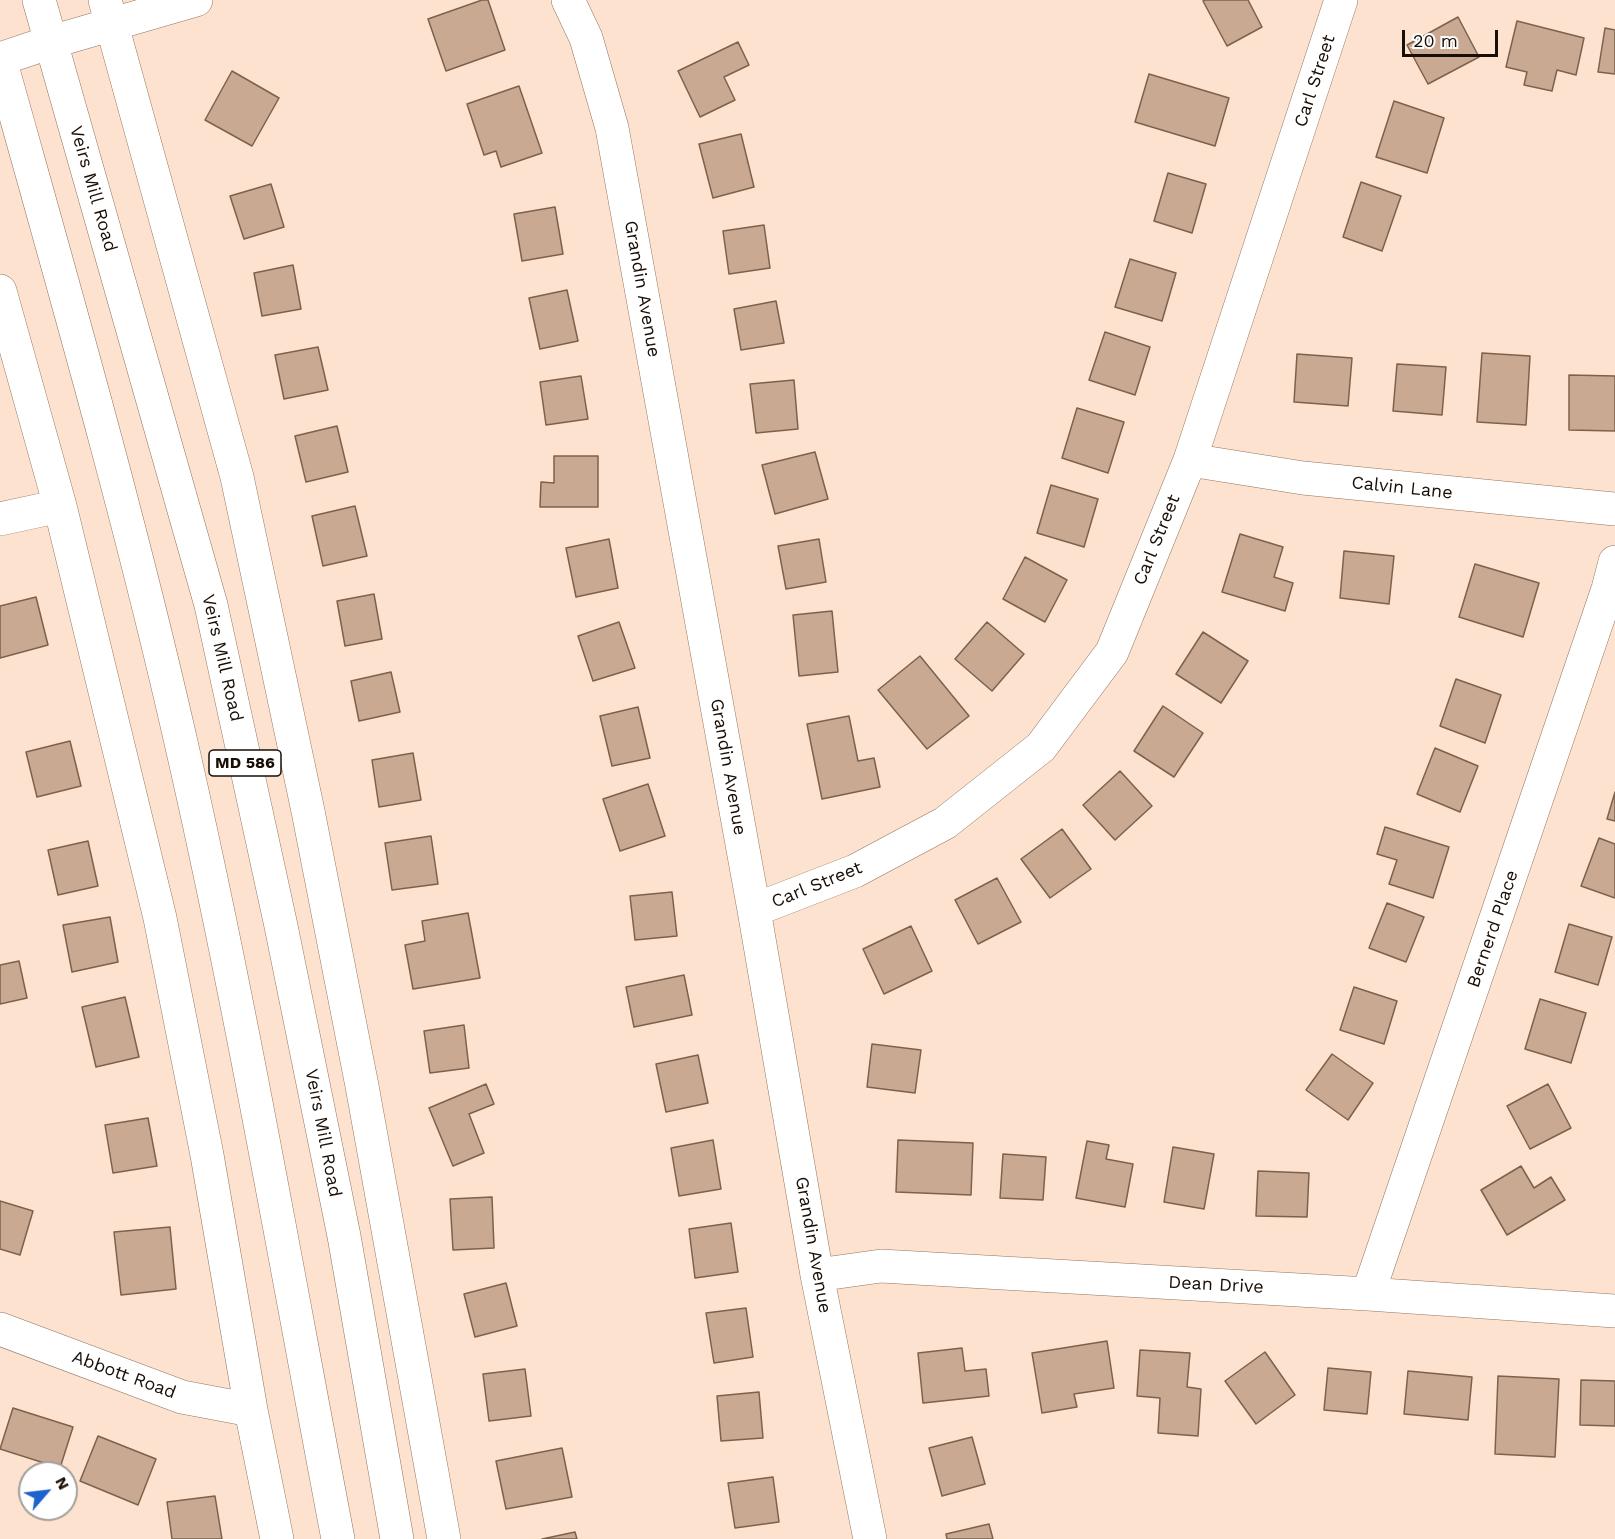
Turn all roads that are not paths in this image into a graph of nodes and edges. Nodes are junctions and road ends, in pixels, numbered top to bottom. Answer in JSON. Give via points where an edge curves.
{"nodes":[{"id":1,"x":39,"y":0,"type":"edge"},
{"id":2,"x":196,"y":0,"type":"edge"},
{"id":3,"x":568,"y":0,"type":"edge"},
{"id":4,"x":1341,"y":0,"type":"edge"},
{"id":5,"x":108,"y":12,"type":"edge"},
{"id":6,"x":51,"y":42,"type":"junction"},
{"id":7,"x":0,"y":59,"type":"edge"},
{"id":8,"x":0,"y":291,"type":"edge"},
{"id":9,"x":1190,"y":460,"type":"junction"},
{"id":10,"x":60,"y":506,"type":"junction"},
{"id":11,"x":1615,"y":508,"type":"edge"},
{"id":12,"x":0,"y":519,"type":"edge"},
{"id":13,"x":1615,"y":562,"type":"edge"},
{"id":14,"x":754,"y":910,"type":"junction"},
{"id":15,"x":817,"y":1275,"type":"junction"},
{"id":16,"x":1368,"y":1294,"type":"junction"},
{"id":17,"x":1615,"y":1311,"type":"edge"},
{"id":18,"x":0,"y":1329,"type":"edge"},
{"id":19,"x":252,"y":1410,"type":"junction"},
{"id":20,"x":277,"y":1539,"type":"edge"},
{"id":21,"x":338,"y":1539,"type":"edge"},
{"id":22,"x":397,"y":1539,"type":"edge"},
{"id":23,"x":444,"y":1539,"type":"edge"},
{"id":24,"x":870,"y":1539,"type":"edge"}],
"edges":[{"from":1,"to":6,"type":"street","name":"Veirs Mill Road","number":"MD 586"},
{"from":2,"to":5,"type":"street"},
{"from":3,"to":14,"type":"street","name":"Grandin Avenue","via":[[586,38],[612,128]]},
{"from":4,"to":9,"type":"street","name":"Carl Street"},
{"from":5,"to":6,"type":"street"},
{"from":5,"to":23,"type":"street","via":[[239,488],[360,1074]]},
{"from":6,"to":7,"type":"street"},
{"from":6,"to":22,"type":"street","name":"Veirs Mill Road","number":"MD 586","via":[[211,605],[344,1236]]},
{"from":7,"to":21,"type":"street","number":"MD 586","via":[[119,487],[180,737],[230,965]]},
{"from":8,"to":10,"type":"street"},
{"from":9,"to":11,"type":"street","name":"Calvin Lane","via":[[1303,478]]},
{"from":9,"to":14,"type":"street","name":"Carl Street","via":[[1112,652],[1041,747],[945,823],[855,871]]},
{"from":10,"to":12,"type":"street"},
{"from":10,"to":19,"type":"street","via":[[160,918]]},
{"from":13,"to":16,"type":"street","name":"Bernerd Place"},
{"from":14,"to":15,"type":"street","name":"Grandin Avenue"},
{"from":15,"to":16,"type":"street","name":"Dean Drive","via":[[881,1266]]},
{"from":15,"to":24,"type":"street","name":"Grandin Avenue"},
{"from":16,"to":17,"type":"street","name":"Dean Drive"},
{"from":18,"to":19,"type":"street","name":"Abbott Road","via":[[182,1397]]},
{"from":19,"to":20,"type":"street"}]}
